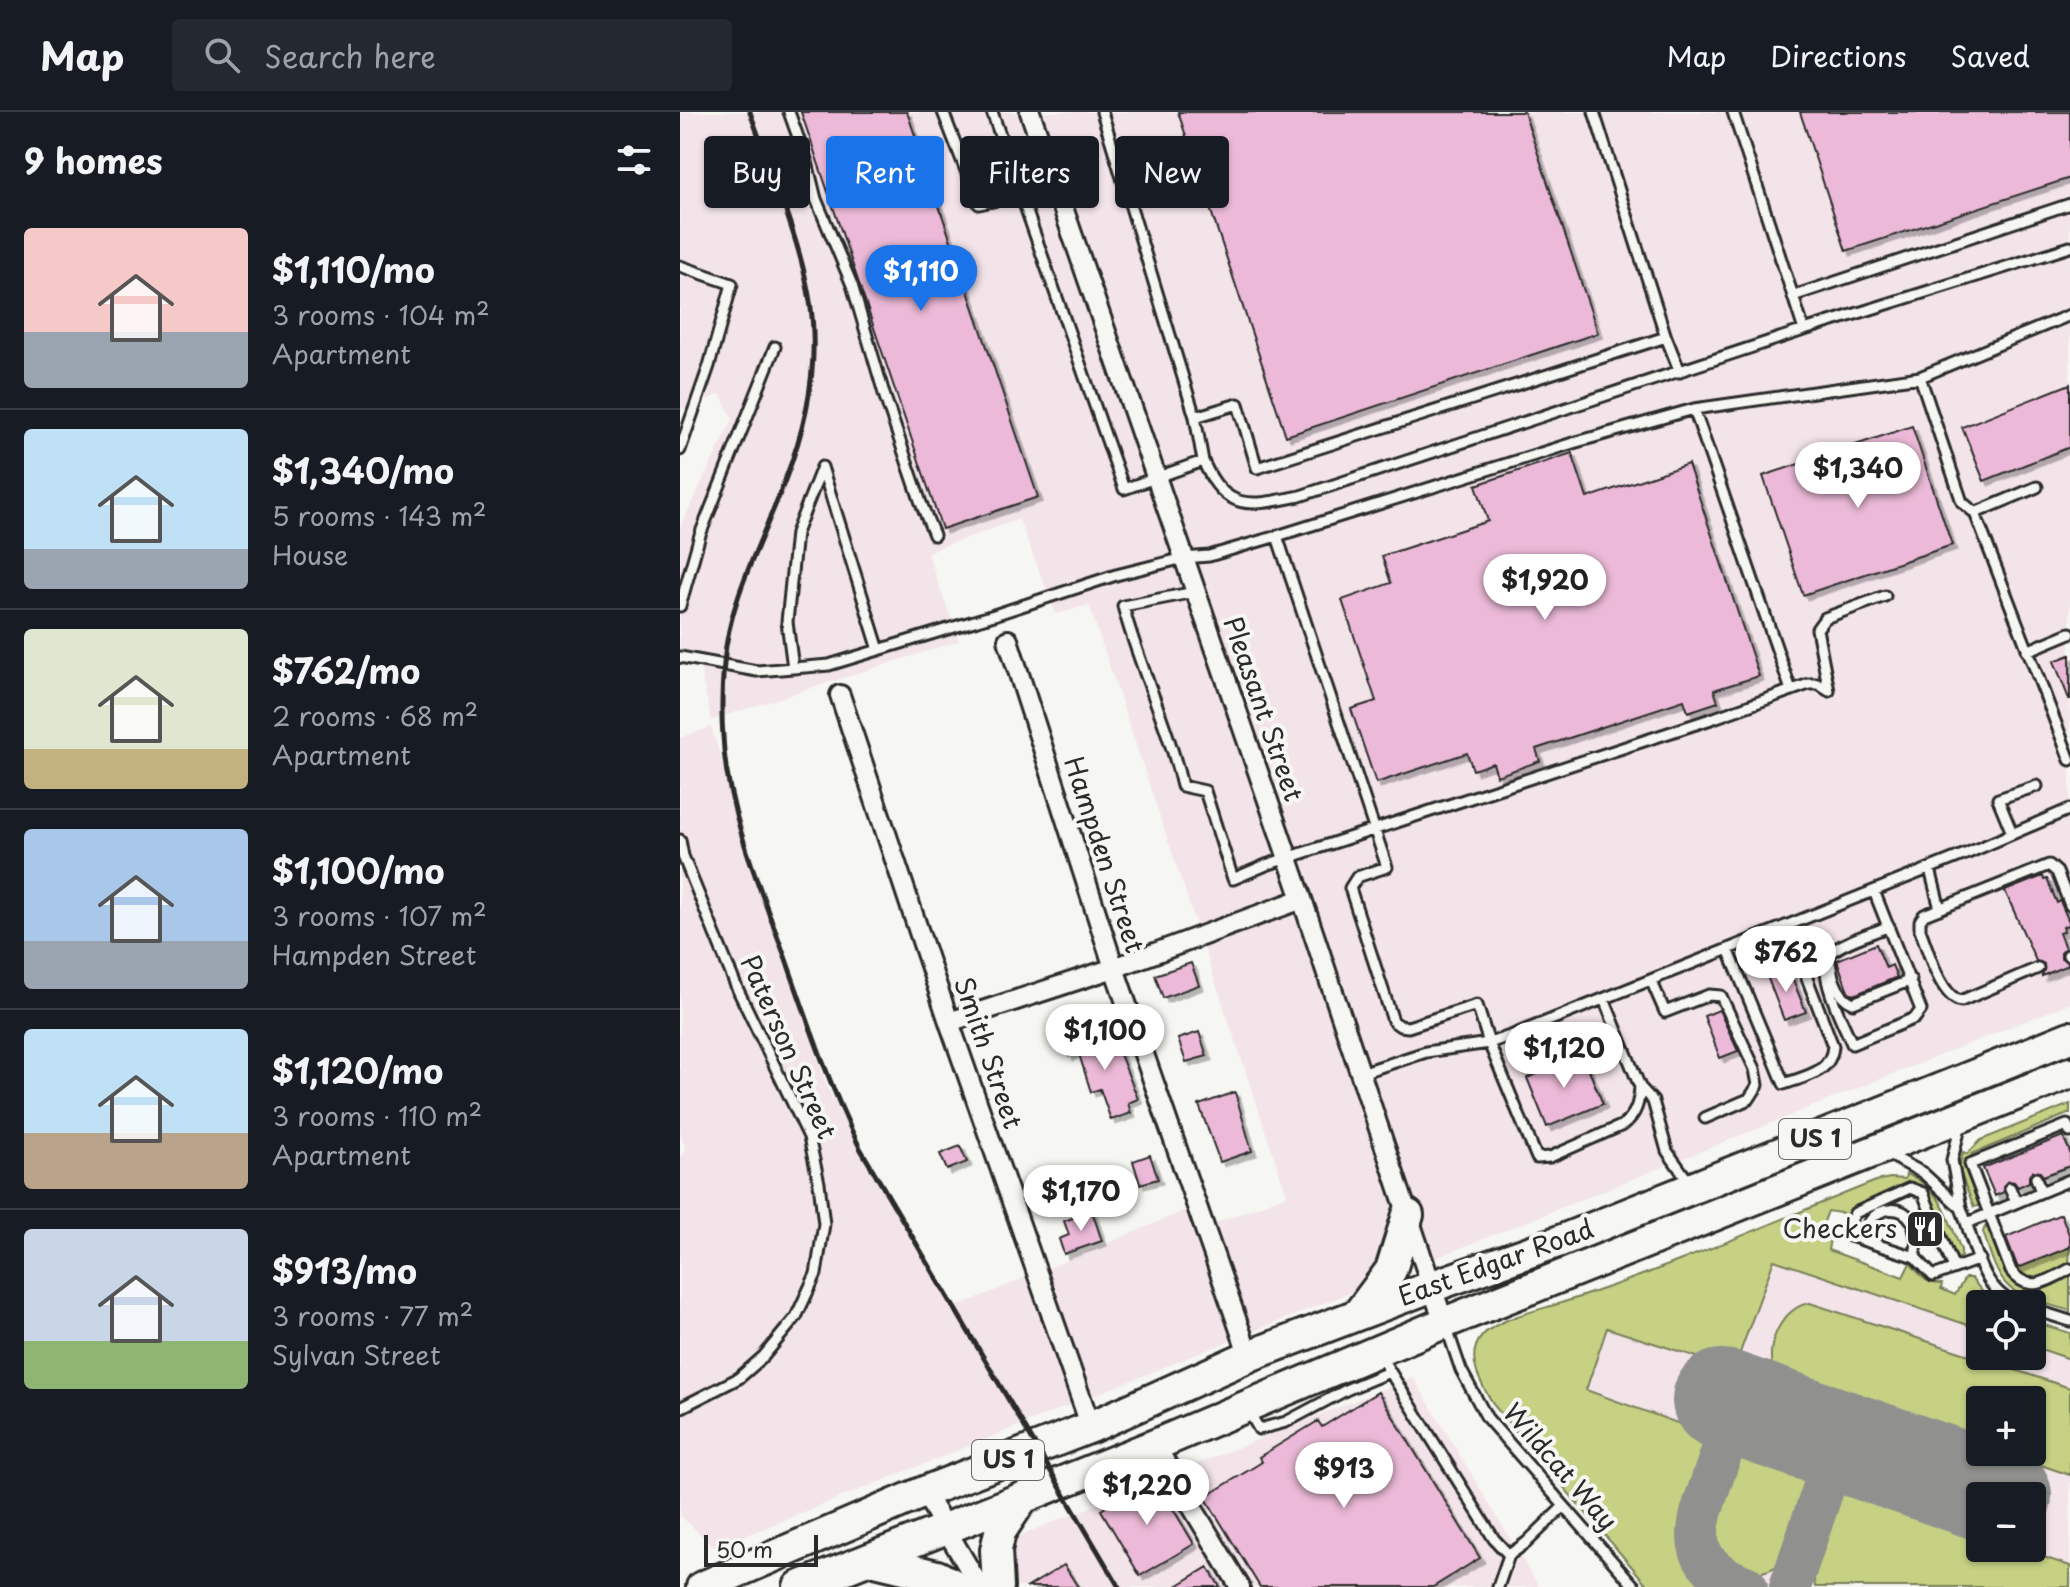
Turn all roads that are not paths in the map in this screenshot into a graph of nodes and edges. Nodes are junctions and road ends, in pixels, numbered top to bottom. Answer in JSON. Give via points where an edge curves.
{"nodes":[{"id":1,"x":789,"y":112,"type":"edge"},
{"id":2,"x":943,"y":112,"type":"edge"},
{"id":3,"x":992,"y":112,"type":"edge"},
{"id":4,"x":1030,"y":112,"type":"edge"},
{"id":5,"x":1102,"y":112,"type":"edge"},
{"id":6,"x":1594,"y":112,"type":"edge"},
{"id":7,"x":1733,"y":112,"type":"edge"},
{"id":8,"x":1001,"y":136,"type":"edge"},
{"id":9,"x":960,"y":155,"type":"edge"},
{"id":10,"x":2070,"y":204,"type":"edge"},
{"id":11,"x":1027,"y":208,"type":"edge"},
{"id":12,"x":2070,"y":247,"type":"edge"},
{"id":13,"x":680,"y":266,"type":"edge"},
{"id":14,"x":1793,"y":296,"type":"junction"},
{"id":15,"x":2070,"y":315,"type":"edge"},
{"id":16,"x":1804,"y":330,"type":"junction"},
{"id":17,"x":1666,"y":337,"type":"junction"},
{"id":18,"x":775,"y":347,"type":"dead end"},
{"id":19,"x":1680,"y":372,"type":"junction"},
{"id":20,"x":1920,"y":377,"type":"junction"},
{"id":21,"x":1694,"y":409,"type":"junction"},
{"id":22,"x":1195,"y":417,"type":"junction"},
{"id":23,"x":680,"y":450,"type":"edge"},
{"id":24,"x":1203,"y":461,"type":"junction"},
{"id":25,"x":1156,"y":477,"type":"junction"},
{"id":26,"x":2037,"y":487,"type":"dead end"},
{"id":27,"x":1975,"y":513,"type":"junction"},
{"id":28,"x":934,"y":535,"type":"dead end"},
{"id":29,"x":1277,"y":536,"type":"junction"},
{"id":30,"x":1184,"y":558,"type":"junction"},
{"id":31,"x":1195,"y":592,"type":"junction"},
{"id":32,"x":1885,"y":596,"type":"dead end"},
{"id":33,"x":680,"y":606,"type":"edge"},
{"id":34,"x":2070,"y":633,"type":"edge"},
{"id":35,"x":1008,"y":640,"type":"dead end"},
{"id":36,"x":879,"y":650,"type":"junction"},
{"id":37,"x":2027,"y":651,"type":"junction"},
{"id":38,"x":680,"y":657,"type":"edge"},
{"id":39,"x":793,"y":668,"type":"junction"},
{"id":40,"x":1791,"y":690,"type":"junction"},
{"id":41,"x":840,"y":695,"type":"dead end"},
{"id":42,"x":2070,"y":760,"type":"edge"},
{"id":43,"x":2037,"y":786,"type":"dead end"},
{"id":44,"x":2070,"y":809,"type":"edge"},
{"id":45,"x":1376,"y":831,"type":"junction"},
{"id":46,"x":2012,"y":833,"type":"junction"},
{"id":47,"x":680,"y":840,"type":"edge"},
{"id":48,"x":681,"y":857,"type":"edge"},
{"id":49,"x":1288,"y":859,"type":"junction"},
{"id":50,"x":1930,"y":869,"type":"junction"},
{"id":51,"x":1874,"y":891,"type":"junction"},
{"id":52,"x":1302,"y":899,"type":"junction"},
{"id":53,"x":2070,"y":905,"type":"edge"},
{"id":54,"x":1940,"y":909,"type":"junction"},
{"id":55,"x":1787,"y":926,"type":"junction"},
{"id":56,"x":1889,"y":926,"type":"junction"},
{"id":57,"x":1728,"y":949,"type":"junction"},
{"id":58,"x":1829,"y":955,"type":"junction"},
{"id":59,"x":1114,"y":968,"type":"junction"},
{"id":60,"x":2038,"y":968,"type":"dead end"},
{"id":61,"x":1651,"y":980,"type":"junction"},
{"id":62,"x":1911,"y":980,"type":"junction"},
{"id":63,"x":1604,"y":999,"type":"junction"},
{"id":64,"x":949,"y":1022,"type":"junction"},
{"id":65,"x":2070,"y":1037,"type":"edge"},
{"id":66,"x":1489,"y":1043,"type":"junction"},
{"id":67,"x":1361,"y":1073,"type":"junction"},
{"id":68,"x":2070,"y":1073,"type":"edge"},
{"id":69,"x":1640,"y":1087,"type":"junction"},
{"id":70,"x":1963,"y":1115,"type":"junction"},
{"id":71,"x":1705,"y":1118,"type":"dead end"},
{"id":72,"x":2070,"y":1132,"type":"edge"},
{"id":73,"x":1879,"y":1150,"type":"junction"},
{"id":74,"x":2055,"y":1170,"type":"dead end"},
{"id":75,"x":2036,"y":1178,"type":"dead end"},
{"id":76,"x":2065,"y":1182,"type":"edge"},
{"id":77,"x":1693,"y":1188,"type":"junction"},
{"id":78,"x":2010,"y":1188,"type":"dead end"},
{"id":79,"x":2041,"y":1192,"type":"junction"},
{"id":80,"x":2016,"y":1202,"type":"junction"},
{"id":81,"x":1961,"y":1208,"type":"junction"},
{"id":82,"x":1989,"y":1214,"type":"junction"},
{"id":83,"x":1408,"y":1215,"type":"junction"},
{"id":84,"x":1967,"y":1223,"type":"junction"},
{"id":85,"x":1863,"y":1240,"type":"junction"},
{"id":86,"x":1915,"y":1257,"type":"junction"},
{"id":87,"x":1980,"y":1259,"type":"junction"},
{"id":88,"x":1954,"y":1268,"type":"junction"},
{"id":89,"x":2070,"y":1269,"type":"edge"},
{"id":90,"x":1433,"y":1286,"type":"junction"},
{"id":91,"x":1997,"y":1290,"type":"edge"},
{"id":92,"x":1359,"y":1313,"type":"junction"},
{"id":93,"x":2046,"y":1313,"type":"edge"},
{"id":94,"x":2070,"y":1321,"type":"edge"},
{"id":95,"x":1444,"y":1323,"type":"junction"},
{"id":96,"x":1249,"y":1356,"type":"junction"},
{"id":97,"x":1384,"y":1362,"type":"junction"},
{"id":98,"x":680,"y":1408,"type":"edge"},
{"id":99,"x":1091,"y":1427,"type":"junction"},
{"id":100,"x":1155,"y":1445,"type":"junction"},
{"id":101,"x":924,"y":1492,"type":"junction"},
{"id":102,"x":1022,"y":1499,"type":"junction"},
{"id":103,"x":1564,"y":1506,"type":"junction"},
{"id":104,"x":944,"y":1530,"type":"junction"},
{"id":105,"x":1509,"y":1555,"type":"junction"},
{"id":106,"x":871,"y":1560,"type":"junction"},
{"id":107,"x":702,"y":1587,"type":"edge"},
{"id":108,"x":799,"y":1587,"type":"edge"},
{"id":109,"x":958,"y":1587,"type":"edge"},
{"id":110,"x":980,"y":1587,"type":"edge"},
{"id":111,"x":998,"y":1587,"type":"edge"},
{"id":112,"x":1240,"y":1587,"type":"edge"},
{"id":113,"x":1498,"y":1587,"type":"edge"},
{"id":114,"x":1635,"y":1587,"type":"edge"}],
"edges":[{"from":1,"to":28,"type":"lane"},
{"from":2,"to":9,"type":"lane"},
{"from":3,"to":8,"type":"lane"},
{"from":4,"to":25,"type":"street","name":"Pleasant Street"},
{"from":5,"to":22,"type":"lane"},
{"from":6,"to":17,"type":"lane"},
{"from":7,"to":14,"type":"lane"},
{"from":10,"to":14,"type":"lane"},
{"from":11,"to":25,"type":"lane","via":[[1124,489]]},
{"from":12,"to":16,"type":"lane"},
{"from":13,"to":23,"type":"lane","via":[[732,284]]},
{"from":14,"to":16,"type":"lane"},
{"from":15,"to":20,"type":"lane"},
{"from":16,"to":19,"type":"lane"},
{"from":17,"to":19,"type":"lane"},
{"from":17,"to":22,"type":"lane","via":[[1257,468],[1238,404]]},
{"from":18,"to":33,"type":"lane","via":[[700,535]]},
{"from":19,"to":24,"type":"lane","via":[[1300,496],[1261,504],[1226,497]]},
{"from":20,"to":21,"type":"lane"},
{"from":20,"to":27,"type":"lane","via":[[1962,502]]},
{"from":21,"to":29,"type":"lane"},
{"from":21,"to":40,"type":"lane"},
{"from":22,"to":24,"type":"lane"},
{"from":24,"to":25,"type":"lane"},
{"from":25,"to":30,"type":"street","name":"Pleasant Street"},
{"from":26,"to":27,"type":"lane"},
{"from":27,"to":37,"type":"lane"},
{"from":29,"to":30,"type":"lane"},
{"from":29,"to":45,"type":"lane"},
{"from":30,"to":31,"type":"street","name":"Pleasant Street"},
{"from":30,"to":36,"type":"lane"},
{"from":31,"to":49,"type":"street","name":"Pleasant Street"},
{"from":31,"to":49,"type":"lane","via":[[1123,606],[1182,786],[1205,791],[1233,879]]},
{"from":32,"to":40,"type":"lane","via":[[1825,618],[1817,629],[1829,691],[1818,684]]},
{"from":34,"to":37,"type":"lane"},
{"from":35,"to":59,"type":"street","name":"Hampden Street"},
{"from":36,"to":39,"type":"lane","via":[[829,665]]},
{"from":36,"to":39,"type":"lane","via":[[822,467],[796,533],[787,622]]},
{"from":37,"to":42,"type":"lane"},
{"from":38,"to":39,"type":"lane","via":[[757,671]]},
{"from":40,"to":45,"type":"lane"},
{"from":41,"to":64,"type":"street","name":"Smith Street"},
{"from":43,"to":46,"type":"lane","via":[[1998,799]]},
{"from":44,"to":46,"type":"lane"},
{"from":45,"to":49,"type":"lane"},
{"from":45,"to":66,"type":"lane","via":[[1387,867],[1357,877],[1350,888],[1392,1019],[1408,1027],[1477,1005]]},
{"from":46,"to":50,"type":"lane"},
{"from":47,"to":48,"type":"lane","name":"Paterson Street"},
{"from":48,"to":98,"type":"lane","name":"Paterson Street","via":[[809,1137],[824,1224],[816,1274],[796,1317],[739,1378]]},
{"from":49,"to":52,"type":"street","name":"Pleasant Street"},
{"from":50,"to":51,"type":"lane"},
{"from":50,"to":54,"type":"lane"},
{"from":51,"to":55,"type":"lane"},
{"from":51,"to":56,"type":"lane"},
{"from":52,"to":59,"type":"street"},
{"from":52,"to":67,"type":"street","name":"Pleasant Street"},
{"from":53,"to":54,"type":"lane","via":[[2049,865]]},
{"from":54,"to":60,"type":"lane","via":[[1922,917],[1920,930],[1949,997],[1961,1001]]},
{"from":55,"to":57,"type":"lane"},
{"from":55,"to":57,"type":"lane","via":[[1833,1046],[1824,1069],[1784,1084]]},
{"from":56,"to":58,"type":"lane"},
{"from":56,"to":62,"type":"lane"},
{"from":57,"to":61,"type":"lane"},
{"from":58,"to":62,"type":"lane","via":[[1841,995],[1848,1001],[1859,1002]]},
{"from":58,"to":62,"type":"lane","via":[[1825,976],[1852,1044],[1917,1017],[1921,1007]]},
{"from":59,"to":64,"type":"street"},
{"from":59,"to":96,"type":"street","name":"Hampden Street"},
{"from":61,"to":63,"type":"lane"},
{"from":61,"to":71,"type":"lane","via":[[1665,1012],[1709,995],[1721,996],[1755,1069],[1758,1085],[1749,1099]]},
{"from":63,"to":66,"type":"lane"},
{"from":63,"to":69,"type":"lane"},
{"from":64,"to":99,"type":"street","name":"Smith Street"},
{"from":65,"to":77,"type":"highway","name":"East Edgar Road","number":"US 1"},
{"from":66,"to":67,"type":"lane","via":[[1426,1052]]},
{"from":66,"to":69,"type":"lane","via":[[1537,1158],[1550,1157],[1631,1119]]},
{"from":67,"to":83,"type":"street","name":"Pleasant Street"},
{"from":68,"to":70,"type":"highway","name":"East Edgar Road","number":"US 1"},
{"from":69,"to":77,"type":"lane","via":[[1653,1101],[1672,1161]]},
{"from":70,"to":73,"type":"highway","name":"East Edgar Road","number":"US 1"},
{"from":70,"to":81,"type":"lane","via":[[1952,1160]]},
{"from":72,"to":82,"type":"lane","via":[[2067,1125],[1970,1164]]},
{"from":73,"to":81,"type":"lane","via":[[1923,1173]]},
{"from":73,"to":95,"type":"highway","name":"East Edgar Road","number":"US 1"},
{"from":74,"to":76,"type":"lane"},
{"from":75,"to":79,"type":"lane"},
{"from":76,"to":79,"type":"lane"},
{"from":77,"to":90,"type":"highway","name":"East Edgar Road","number":"US 1"},
{"from":78,"to":80,"type":"lane"},
{"from":79,"to":80,"type":"lane"},
{"from":80,"to":82,"type":"lane"},
{"from":81,"to":84,"type":"lane"},
{"from":82,"to":84,"type":"lane"},
{"from":82,"to":89,"type":"lane","via":[[2017,1279],[2034,1285]]},
{"from":83,"to":90,"type":"street","name":"Pleasant Street"},
{"from":83,"to":92,"type":"highway","via":[[1391,1270]]},
{"from":84,"to":87,"type":"lane"},
{"from":85,"to":86,"type":"lane"},
{"from":85,"to":86,"type":"lane","via":[[1871,1219],[1896,1208],[1913,1224]]},
{"from":85,"to":88,"type":"lane","via":[[1844,1234],[1855,1213],[1910,1188],[1923,1193]]},
{"from":86,"to":88,"type":"lane","via":[[1933,1276]]},
{"from":87,"to":88,"type":"lane"},
{"from":87,"to":91,"type":"lane","via":[[1988,1282]]},
{"from":90,"to":92,"type":"highway","name":"East Edgar Road","number":"US 1"},
{"from":90,"to":95,"type":"street","name":"Pleasant Street"},
{"from":92,"to":96,"type":"highway","name":"East Edgar Road","number":"US 1"},
{"from":93,"to":94,"type":"lane"},
{"from":95,"to":97,"type":"highway","name":"East Edgar Road","number":"US 1"},
{"from":95,"to":103,"type":"lane","name":"Wildcat Way","via":[[1487,1418]]},
{"from":96,"to":99,"type":"highway","name":"East Edgar Road","number":"US 1"},
{"from":97,"to":100,"type":"highway","name":"East Edgar Road","number":"US 1","via":[[1247,1407]]},
{"from":97,"to":105,"type":"lane"},
{"from":99,"to":101,"type":"highway","name":"East Edgar Road","number":"US 1"},
{"from":100,"to":102,"type":"highway","name":"East Edgar Road","number":"US 1"},
{"from":100,"to":112,"type":"street"},
{"from":101,"to":104,"type":"street"},
{"from":101,"to":107,"type":"highway","number":"US 1"},
{"from":102,"to":104,"type":"highway","name":"East Edgar Road","number":"US 1"},
{"from":102,"to":111,"type":"highway","via":[[1000,1532]]},
{"from":103,"to":105,"type":"lane"},
{"from":103,"to":114,"type":"lane","name":"Wildcat Way"},
{"from":104,"to":106,"type":"highway","number":"US 1"},
{"from":104,"to":110,"type":"street"},
{"from":105,"to":113,"type":"lane"},
{"from":106,"to":108,"type":"highway","number":"US 1"},
{"from":106,"to":109,"type":"highway","via":[[937,1576]]}]}
